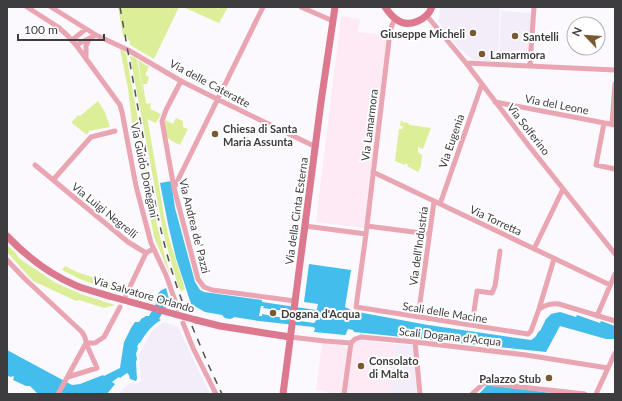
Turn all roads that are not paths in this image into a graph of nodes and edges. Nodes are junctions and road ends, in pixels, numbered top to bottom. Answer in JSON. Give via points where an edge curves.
{"nodes":[{"id":1,"x":27,"y":7,"type":"edge"},
{"id":2,"x":50,"y":7,"type":"edge"},
{"id":3,"x":263,"y":7,"type":"edge"},
{"id":4,"x":300,"y":7,"type":"edge"},
{"id":5,"x":335,"y":7,"type":"edge"},
{"id":6,"x":385,"y":7,"type":"edge"},
{"id":7,"x":432,"y":7,"type":"edge"},
{"id":8,"x":534,"y":7,"type":"edge"},
{"id":9,"x":427,"y":16,"type":"junction"},
{"id":10,"x":395,"y":19,"type":"junction"},
{"id":11,"x":333,"y":21,"type":"junction"},
{"id":12,"x":86,"y":29,"type":"junction"},
{"id":13,"x":96,"y":35,"type":"junction"},
{"id":14,"x":90,"y":39,"type":"junction"},
{"id":15,"x":72,"y":40,"type":"junction"},
{"id":16,"x":76,"y":44,"type":"junction"},
{"id":17,"x":86,"y":59,"type":"junction"},
{"id":18,"x":466,"y":63,"type":"junction"},
{"id":19,"x":530,"y":65,"type":"junction"},
{"id":20,"x":615,"y":70,"type":"edge"},
{"id":21,"x":182,"y":81,"type":"junction"},
{"id":22,"x":482,"y":84,"type":"junction"},
{"id":23,"x":615,"y":84,"type":"edge"},
{"id":24,"x":217,"y":99,"type":"junction"},
{"id":25,"x":495,"y":102,"type":"junction"},
{"id":26,"x":604,"y":123,"type":"junction"},
{"id":27,"x":614,"y":124,"type":"edge"},
{"id":28,"x":116,"y":131,"type":"dead end"},
{"id":29,"x":316,"y":147,"type":"junction"},
{"id":30,"x":35,"y":165,"type":"dead end"},
{"id":31,"x":615,"y":169,"type":"edge"},
{"id":32,"x":373,"y":172,"type":"junction"},
{"id":33,"x":53,"y":180,"type":"junction"},
{"id":34,"x":174,"y":188,"type":"junction"},
{"id":35,"x":564,"y":189,"type":"junction"},
{"id":36,"x":434,"y":202,"type":"junction"},
{"id":37,"x":440,"y":204,"type":"junction"},
{"id":38,"x":305,"y":226,"type":"junction"},
{"id":39,"x":367,"y":226,"type":"junction"},
{"id":40,"x":366,"y":234,"type":"junction"},
{"id":41,"x":429,"y":234,"type":"junction"},
{"id":42,"x":7,"y":236,"type":"edge"},
{"id":43,"x":153,"y":249,"type":"junction"},
{"id":44,"x":534,"y":249,"type":"junction"},
{"id":45,"x":500,"y":251,"type":"dead end"},
{"id":46,"x":146,"y":253,"type":"junction"},
{"id":47,"x":615,"y":254,"type":"edge"},
{"id":48,"x":554,"y":258,"type":"junction"},
{"id":49,"x":7,"y":260,"type":"edge"},
{"id":50,"x":615,"y":274,"type":"edge"},
{"id":51,"x":610,"y":285,"type":"junction"},
{"id":52,"x":126,"y":295,"type":"dead end"},
{"id":53,"x":295,"y":301,"type":"junction"},
{"id":54,"x":120,"y":307,"type":"dead end"},
{"id":55,"x":356,"y":308,"type":"joint"},
{"id":56,"x":178,"y":309,"type":"dead end"},
{"id":57,"x":539,"y":309,"type":"junction"},
{"id":58,"x":474,"y":311,"type":"dead end"},
{"id":59,"x":597,"y":316,"type":"junction"},
{"id":60,"x":418,"y":317,"type":"junction"},
{"id":61,"x":615,"y":321,"type":"edge"},
{"id":62,"x":183,"y":324,"type":"dead end"},
{"id":63,"x":290,"y":337,"type":"junction"},
{"id":64,"x":415,"y":342,"type":"junction"},
{"id":65,"x":86,"y":343,"type":"junction"},
{"id":66,"x":351,"y":343,"type":"junction"},
{"id":67,"x":615,"y":353,"type":"edge"},
{"id":68,"x":608,"y":368,"type":"junction"},
{"id":69,"x":68,"y":377,"type":"junction"},
{"id":70,"x":58,"y":394,"type":"edge"},
{"id":71,"x":216,"y":394,"type":"edge"},
{"id":72,"x":283,"y":394,"type":"edge"},
{"id":73,"x":344,"y":394,"type":"edge"},
{"id":74,"x":420,"y":394,"type":"edge"},
{"id":75,"x":472,"y":394,"type":"edge"},
{"id":76,"x":585,"y":394,"type":"edge"},
{"id":77,"x":596,"y":394,"type":"edge"}],
"edges":[{"from":1,"to":15,"type":"street","name":"Via Guido Donegani","via":[[58,27]]},
{"from":2,"to":12,"type":"street","name":"Via delle Cateratte"},
{"from":3,"to":24,"type":"street"},
{"from":4,"to":11,"type":"street"},
{"from":5,"to":11,"type":"street","name":"Via della Cinta Esterna"},
{"from":6,"to":10,"type":"street"},
{"from":7,"to":9,"type":"street"},
{"from":8,"to":19,"type":"street"},
{"from":9,"to":10,"type":"street","via":[[409,24]]},
{"from":9,"to":18,"type":"street","name":"Via Solferino"},
{"from":10,"to":32,"type":"street","name":"Via Lamarmora","via":[[390,32]]},
{"from":11,"to":29,"type":"street","name":"Via della Cinta Esterna"},
{"from":12,"to":13,"type":"street","name":"Via delle Cateratte"},
{"from":12,"to":15,"type":"street"},
{"from":13,"to":14,"type":"street"},
{"from":13,"to":21,"type":"street","name":"Via delle Cateratte"},
{"from":14,"to":16,"type":"street"},
{"from":14,"to":17,"type":"street","via":[[86,46]]},
{"from":15,"to":16,"type":"street","name":"Via Guido Donegani"},
{"from":16,"to":17,"type":"street","name":"Via Guido Donegani"},
{"from":17,"to":43,"type":"street","name":"Via Guido Donegani","via":[[122,109],[136,186]]},
{"from":18,"to":19,"type":"street"},
{"from":18,"to":22,"type":"street","name":"Via Solferino"},
{"from":19,"to":20,"type":"street"},
{"from":21,"to":24,"type":"street","name":"Via delle Cateratte"},
{"from":21,"to":34,"type":"street","name":"Via Andrea de' Pazzi","via":[[162,121]]},
{"from":22,"to":25,"type":"street","name":"Via Solferino"},
{"from":22,"to":37,"type":"street","name":"Via Eugenia"},
{"from":23,"to":27,"type":"street"},
{"from":24,"to":29,"type":"street","name":"Via delle Cateratte"},
{"from":24,"to":34,"type":"street"},
{"from":25,"to":26,"type":"street","name":"Via del Leone"},
{"from":25,"to":35,"type":"street","name":"Via Solferino"},
{"from":26,"to":27,"type":"street","name":"Via del Leone"},
{"from":26,"to":31,"type":"street","via":[[596,165]]},
{"from":28,"to":33,"type":"street","via":[[91,137]]},
{"from":29,"to":38,"type":"street","name":"Via della Cinta Esterna"},
{"from":30,"to":33,"type":"street","name":"Via Luigi Negrelli"},
{"from":32,"to":36,"type":"street","name":"Via Torretta"},
{"from":32,"to":39,"type":"street","name":"Via Lamarmora"},
{"from":33,"to":46,"type":"street","name":"Via Luigi Negrelli","via":[[128,242]]},
{"from":34,"to":53,"type":"street","name":"Via Andrea de' Pazzi","via":[[201,284],[212,290]]},
{"from":35,"to":44,"type":"street"},
{"from":35,"to":47,"type":"street","name":"Via Solferino"},
{"from":36,"to":37,"type":"street","name":"Via Torretta"},
{"from":36,"to":41,"type":"street","name":"Via dell'Industria"},
{"from":37,"to":44,"type":"street","name":"Via Torretta"},
{"from":38,"to":40,"type":"street"},
{"from":38,"to":53,"type":"street","name":"Via della Cinta Esterna"},
{"from":39,"to":40,"type":"street","name":"Via Lamarmora"},
{"from":39,"to":41,"type":"street"},
{"from":40,"to":55,"type":"street","name":"Via Lamarmora"},
{"from":41,"to":60,"type":"street","name":"Via dell'Industria"},
{"from":42,"to":63,"type":"street","name":"Via Salvatore Orlando","bridge":true,"via":[[40,265],[77,286],[220,326]]},
{"from":43,"to":46,"type":"street"},
{"from":43,"to":56,"type":"street","name":"Via Guido Donegani"},
{"from":44,"to":48,"type":"street","name":"Via Torretta"},
{"from":45,"to":58,"type":"street","via":[[492,293],[475,291]]},
{"from":46,"to":52,"type":"street"},
{"from":48,"to":51,"type":"street","name":"Via Torretta"},
{"from":48,"to":57,"type":"street"},
{"from":49,"to":65,"type":"street","via":[[82,332]]},
{"from":50,"to":51,"type":"street"},
{"from":51,"to":59,"type":"street"},
{"from":53,"to":63,"type":"street","name":"Via della Cinta Esterna"},
{"from":54,"to":65,"type":"street","via":[[104,337],[94,343]]},
{"from":55,"to":60,"type":"street","name":"Scali delle Macine"},
{"from":57,"to":59,"type":"street","via":[[557,304]]},
{"from":57,"to":60,"type":"street","name":"Scali delle Macine","via":[[529,334]]},
{"from":59,"to":61,"type":"street"},
{"from":62,"to":71,"type":"street"},
{"from":63,"to":66,"type":"street","name":"Scali Dogana d'Acqua"},
{"from":63,"to":72,"type":"street","name":"Via della Cinta Esterna"},
{"from":64,"to":66,"type":"street","name":"Scali Dogana d'Acqua","via":[[361,337]]},
{"from":64,"to":68,"type":"street","name":"Scali Dogana d'Acqua"},
{"from":64,"to":74,"type":"street"},
{"from":65,"to":69,"type":"street"},
{"from":65,"to":69,"type":"street","via":[[97,368]]},
{"from":66,"to":73,"type":"street"},
{"from":67,"to":68,"type":"street"},
{"from":68,"to":77,"type":"street"},
{"from":69,"to":70,"type":"street"},
{"from":75,"to":76,"type":"street","via":[[484,383]]}]}
